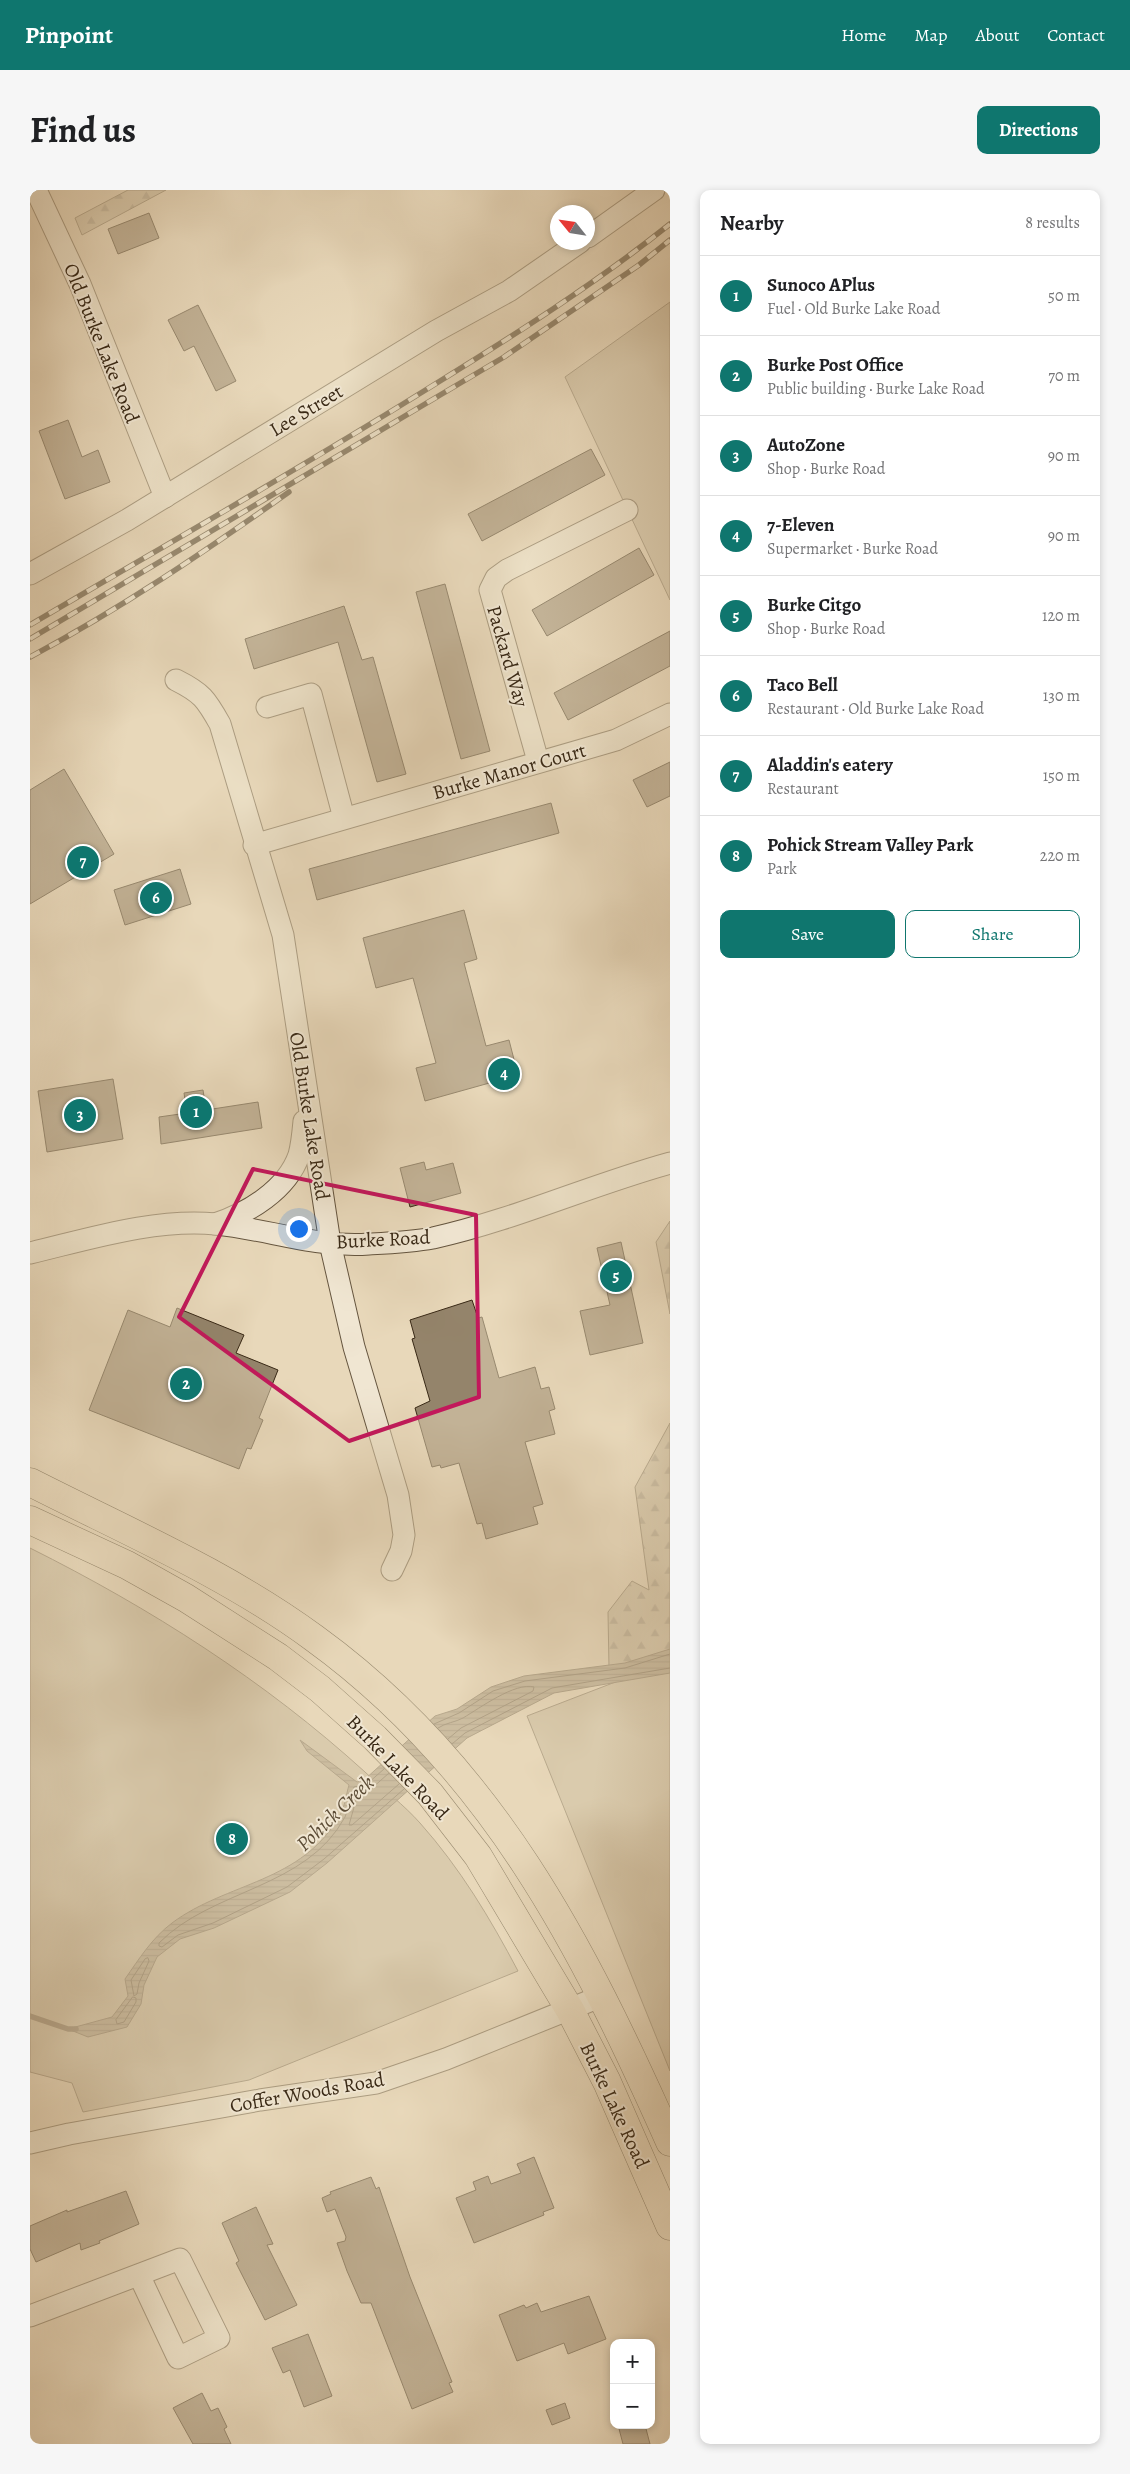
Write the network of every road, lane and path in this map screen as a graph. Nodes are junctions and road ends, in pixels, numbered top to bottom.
1 (36, 190) edge
2 (654, 190) edge
3 (595, 232) edge
4 (568, 250) edge
5 (165, 497) junction
6 (627, 510) dead end
7 (30, 574) edge
8 (176, 680) dead end
9 (267, 707) dead end
10 (670, 714) edge
11 (538, 762) junction
12 (344, 818) junction
13 (254, 845) junction
14 (307, 1100) junction
15 (670, 1163) edge
16 (214, 1224) junction
17 (330, 1243) junction
18 (30, 1253) edge
19 (30, 1482) edge
20 (30, 1520) edge
21 (392, 1570) dead end
22 (602, 1996) junction
23 (570, 2010) junction
24 (670, 2142) edge
25 (30, 2143) edge
26 (670, 2226) edge
27 (138, 2275) junction
28 (30, 2316) edge

1 - 5 street, Old Burke Lake Road
2 - 3 street
4 - 5 street, Lee Street
5 - 7 street, Lee Street
6 - 11 street, Packard Way
8 - 13 street, Old Burke Lake Road
9 - 12 street
10 - 11 street, Burke Manor Court
11 - 12 street, Burke Manor Court
12 - 13 street, Burke Manor Court
13 - 14 street, Old Burke Lake Road
14 - 16 street
14 - 17 street, Old Burke Lake Road
15 - 17 street, Burke Road
16 - 17 street, Burke Road
16 - 18 street, Burke Road
17 - 21 street, Old Burke Lake Road
19 - 22 main road, Burke Lake Road
20 - 23 main road, Burke Lake Road
22 - 23 street, Coffer Woods Road
22 - 24 main road, Burke Lake Road
23 - 25 street, Coffer Woods Road
23 - 26 main road, Burke Lake Road
27 - 27 street
27 - 28 street

